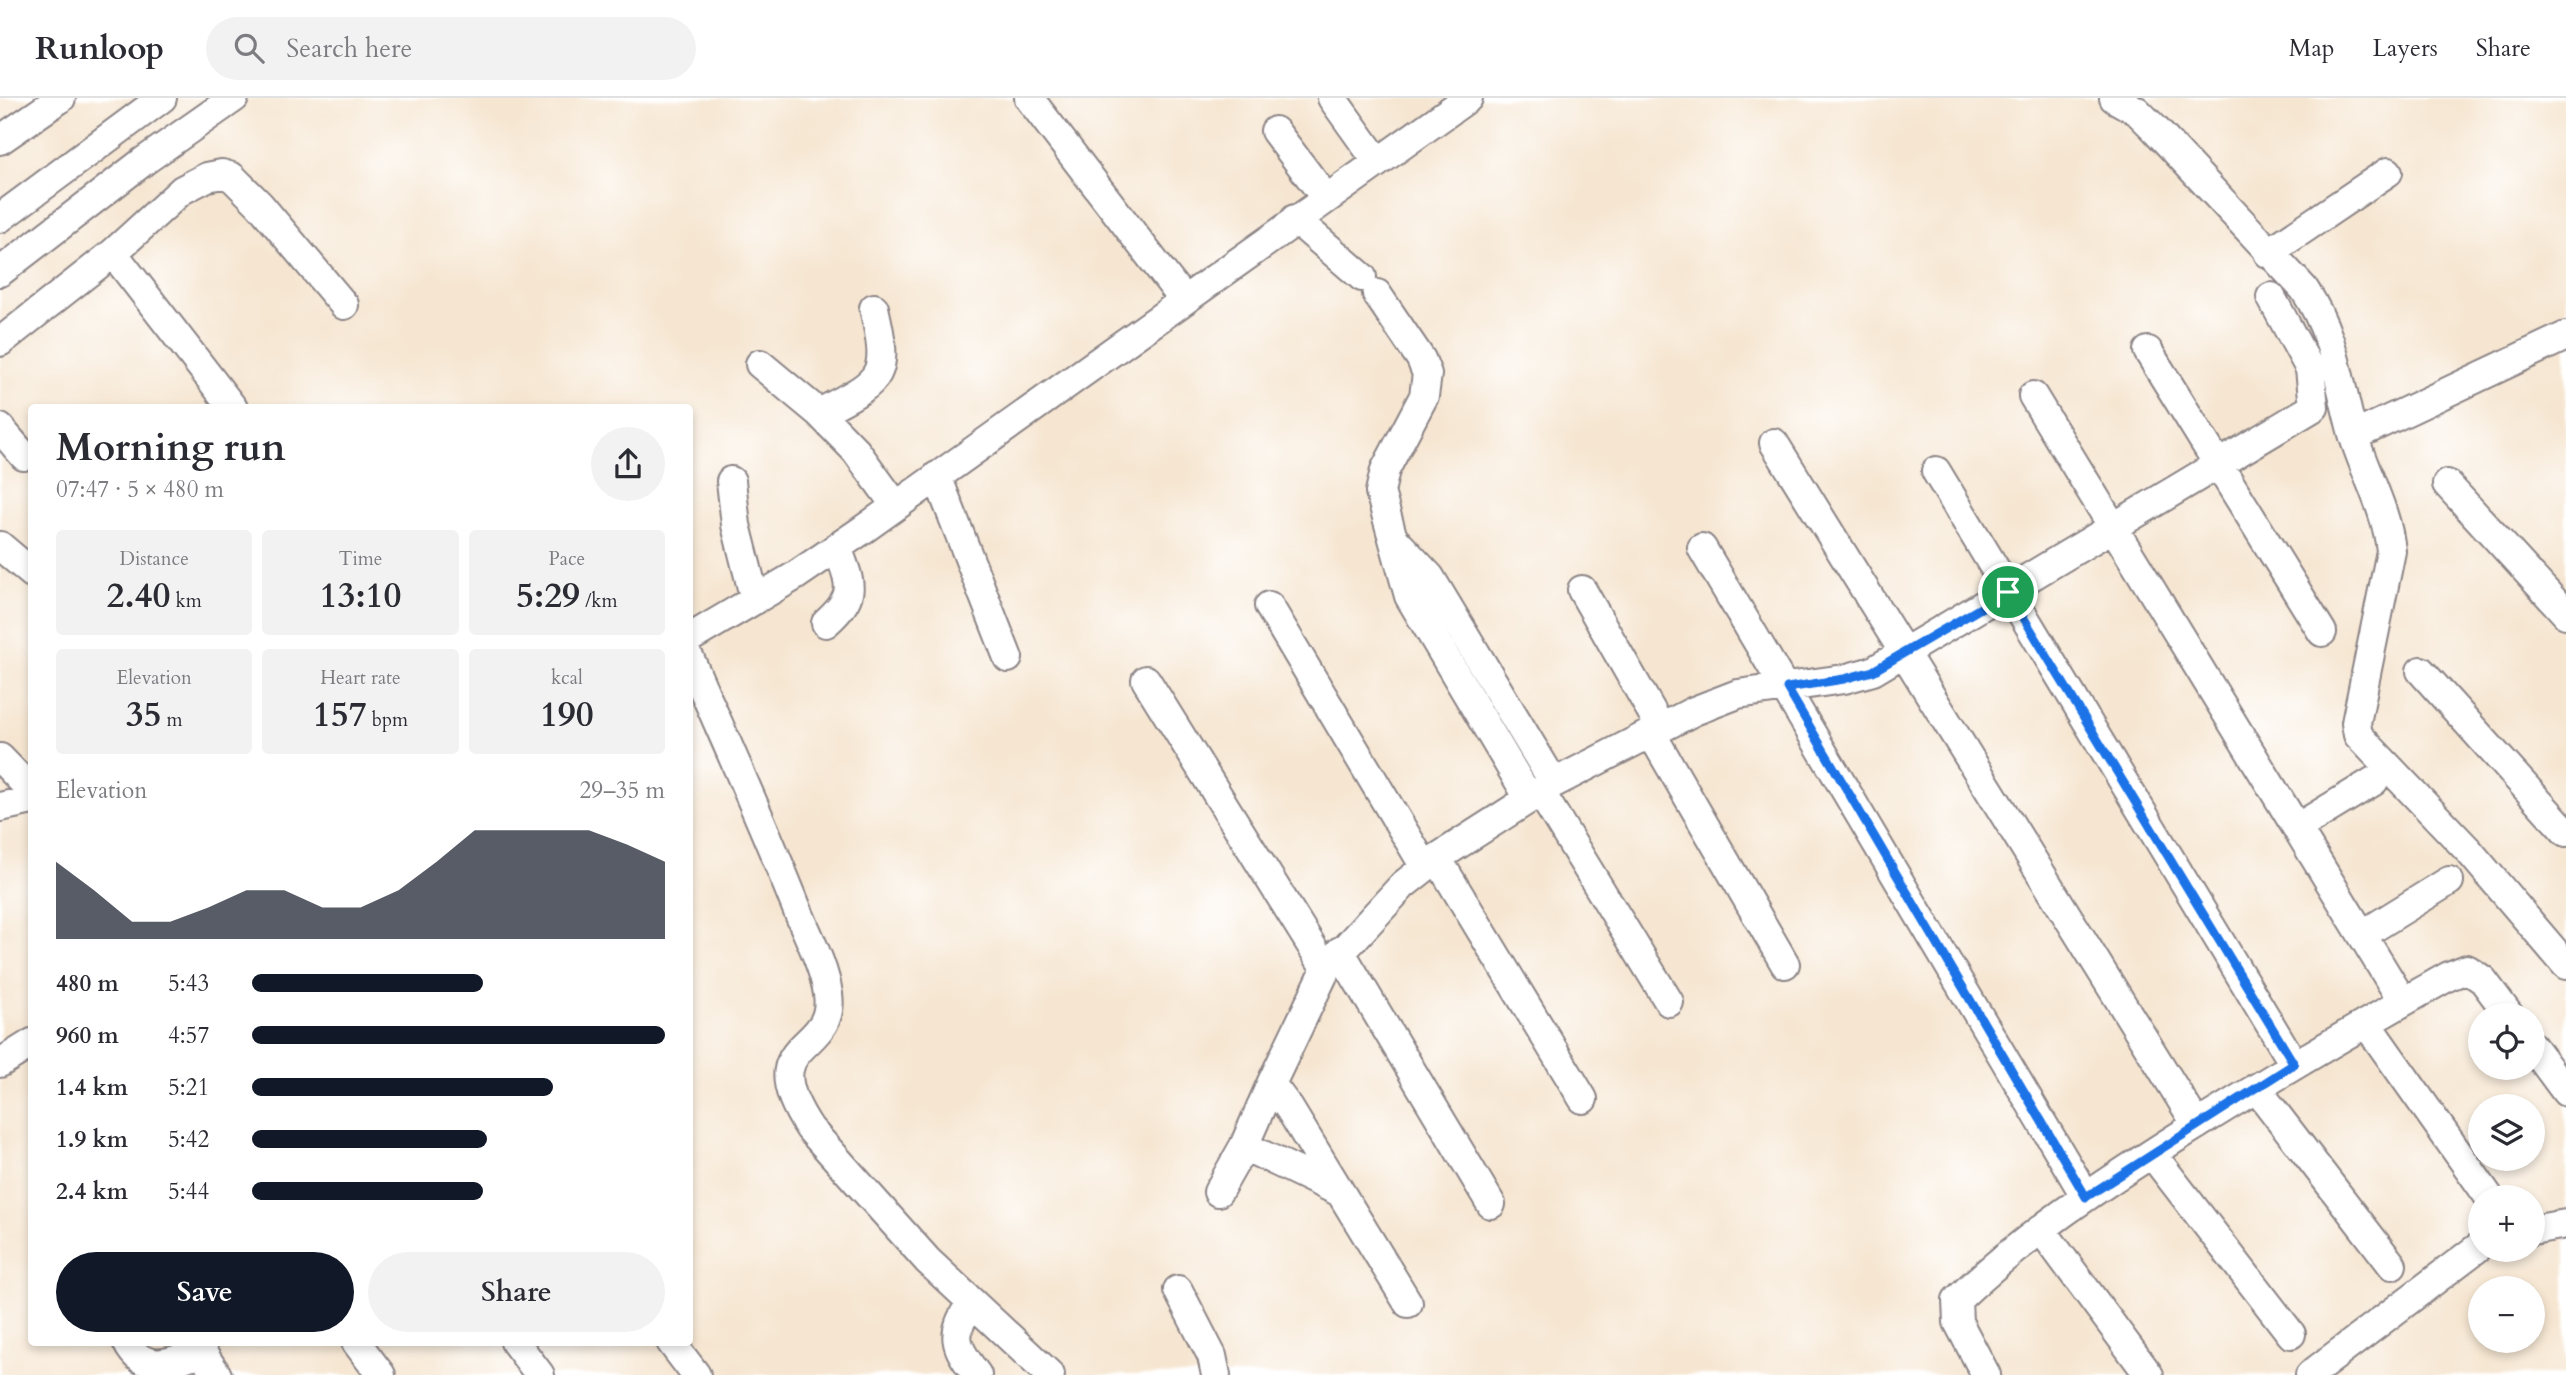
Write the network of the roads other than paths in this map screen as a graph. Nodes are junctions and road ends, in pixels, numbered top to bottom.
1 (61, 98) edge
2 (162, 98) edge
3 (234, 98) edge
4 (1029, 98) edge
5 (1332, 98) edge
6 (1468, 98) edge
7 (2115, 98) edge
8 (1275, 131) dead end
9 (0, 140) edge
10 (1377, 161) junction
11 (2388, 172) dead end
12 (1325, 197) junction
13 (0, 218) edge
14 (1295, 219) junction
15 (113, 253) junction
16 (2268, 253) junction
17 (0, 272) edge
18 (2271, 297) dead end
19 (1183, 299) junction
20 (344, 305) dead end
21 (874, 308) dead end
22 (2566, 336) edge
23 (0, 342) edge
24 (2148, 351) dead end
25 (760, 364) dead end
26 (2033, 396) dead end
27 (230, 404) edge
28 (819, 413) junction
29 (0, 428) edge
30 (2354, 436) junction
31 (1774, 443) dead end
32 (24, 456) dead end
33 (2219, 465) junction
34 (1936, 471) dead end
35 (937, 476) junction
36 (731, 481) dead end
37 (2446, 484) dead end
38 (896, 506) junction
39 (2113, 528) junction
40 (1393, 538) junction
41 (0, 546) edge
42 (837, 547) junction
43 (1702, 548) dead end
44 (28, 570) edge
45 (1582, 590) dead end
46 (2008, 592) junction
47 (755, 600) junction
48 (1269, 606) dead end
49 (2566, 614) edge
50 (825, 623) dead end
51 (2322, 632) dead end
52 (693, 636) edge
53 (1468, 640) junction
54 (1905, 653) junction
55 (1443, 656) junction
56 (1008, 657) dead end
57 (693, 666) edge
58 (2421, 671) dead end
59 (1146, 680) dead end
60 (1787, 688) junction
61 (1656, 730) junction
62 (0, 758) edge
63 (2374, 781) dead end
64 (28, 787) edge
65 (1541, 791) junction
66 (28, 801) edge
67 (0, 807) edge
68 (2561, 816) edge
69 (2297, 828) junction
70 (1431, 862) junction
71 (2449, 881) dead end
72 (2362, 935) junction
73 (1333, 960) junction
74 (1785, 964) dead end
75 (2566, 965) edge
76 (1669, 1002) dead end
77 (2403, 1002) junction
78 (2500, 1003) edge
79 (2366, 1023) junction
80 (28, 1049) edge
81 (0, 1063) edge
82 (2294, 1064) junction
83 (2545, 1064) edge
84 (1271, 1084) junction
85 (2256, 1087) junction
86 (2566, 1092) edge
87 (1583, 1099) dead end
88 (2197, 1125) junction
89 (1244, 1146) junction
90 (2152, 1154) junction
91 (2481, 1185) edge
92 (1219, 1192) dead end
93 (1340, 1192) junction
94 (2086, 1197) junction
95 (1491, 1204) dead end
96 (2566, 1224) edge
97 (2545, 1228) edge
98 (2041, 1229) junction
99 (2468, 1255) edge
100 (2392, 1265) dead end
101 (1178, 1290) dead end
102 (971, 1303) junction
103 (1408, 1303) dead end
104 (2291, 1334) dead end
105 (129, 1346) edge
106 (359, 1346) edge
107 (518, 1346) edge
108 (674, 1346) edge
109 (198, 1347) edge
110 (1039, 1371) edge
111 (217, 1375) edge
112 (381, 1375) edge
113 (540, 1375) edge
114 (696, 1375) edge
115 (977, 1375) edge
116 (1216, 1375) edge
117 (1986, 1375) edge
118 (2149, 1375) edge
119 (2310, 1375) edge

1 - 9 street
2 - 13 street
3 - 17 street
4 - 19 street
5 - 10 street
6 - 10 street
7 - 16 street
8 - 12 street
10 - 12 street
11 - 16 street
12 - 14 street
14 - 19 street
14 - 40 street
15 - 20 street
15 - 23 street
15 - 27 street
16 - 30 street
18 - 33 street
19 - 35 street
21 - 28 street
22 - 30 street
24 - 33 street
25 - 28 street
26 - 39 street
28 - 38 street
29 - 32 street
30 - 75 street
31 - 54 street
33 - 39 street
33 - 51 street
34 - 46 street
35 - 38 street
35 - 56 street
36 - 47 street
37 - 49 street
38 - 42 street
39 - 46 street
39 - 69 street
40 - 53 street
40 - 55 street
41 - 44 street
42 - 47 street
42 - 50 street
43 - 60 street
45 - 61 street
46 - 54 street
46 - 82 street
47 - 52 street
48 - 70 street
53 - 55 street
53 - 65 street
54 - 60 street
54 - 88 street
55 - 65 street
57 - 102 street
58 - 68 street
59 - 73 street
60 - 61 street
60 - 94 street
61 - 65 street
61 - 74 street
62 - 64 street
63 - 69 street
65 - 70 street
65 - 76 street
66 - 67 street
69 - 72 street
70 - 73 street
70 - 87 street
71 - 72 street
72 - 77 street
73 - 84 street
73 - 95 street
77 - 78 street
77 - 79 street
79 - 82 street
79 - 91 street
80 - 81 street
82 - 85 street
83 - 86 street
84 - 89 street
84 - 93 street
85 - 88 street
85 - 100 street
88 - 90 street
89 - 92 street
89 - 93 street
90 - 94 street
90 - 104 street
93 - 103 street
94 - 98 street
96 - 97 street
98 - 117 street
98 - 118 street
99 - 119 street
101 - 116 street
102 - 110 street
102 - 115 street
105 - 109 street
106 - 112 street
107 - 113 street
108 - 114 street
109 - 111 street

